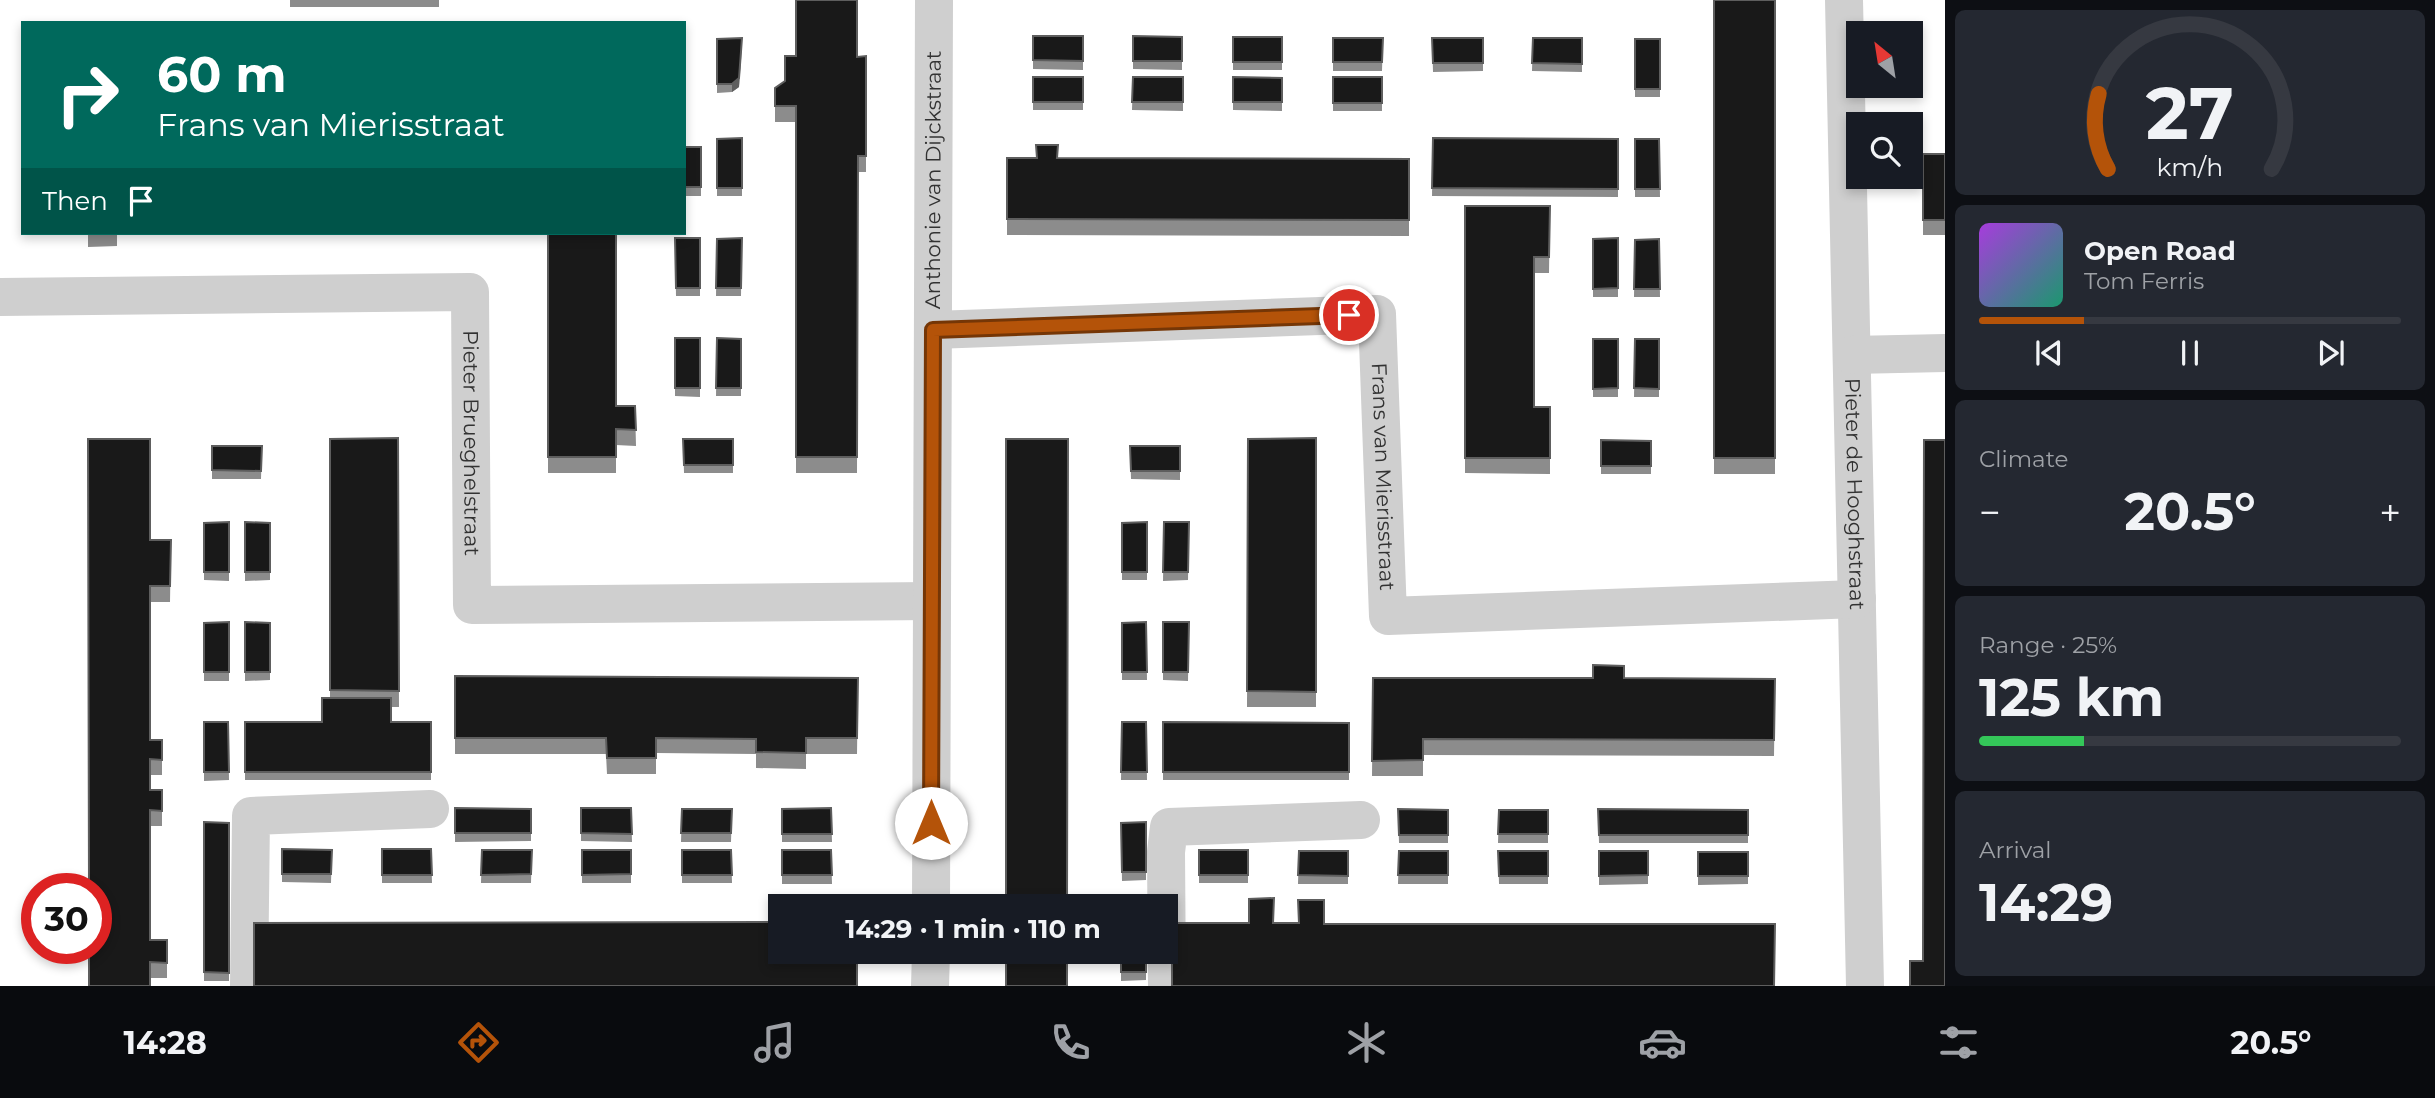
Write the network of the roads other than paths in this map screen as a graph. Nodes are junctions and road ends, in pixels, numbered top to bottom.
1 (934, 0) edge
2 (1844, 0) edge
3 (0, 297) edge
4 (933, 330) junction
5 (1945, 353) edge
6 (1852, 355) junction
7 (1857, 599) junction
8 (932, 601) junction
9 (430, 809) dead end
10 (1362, 820) dead end
11 (931, 894) edge
12 (930, 964) edge
13 (249, 986) edge
14 (930, 986) edge
15 (1167, 986) edge
16 (1865, 986) edge

1 - 4 street, Anthonie van Dijckstraat
2 - 6 street, Pieter de Hooghstraat
3 - 8 street, Pieter Brueghelstraat
4 - 7 street, Frans van Mierisstraat
4 - 8 street, Anthonie van Dijckstraat
5 - 6 street
6 - 7 street, Pieter de Hooghstraat
7 - 16 street, Pieter de Hooghstraat
8 - 11 street, Anthonie van Dijckstraat
9 - 13 street
10 - 15 street
12 - 14 street

